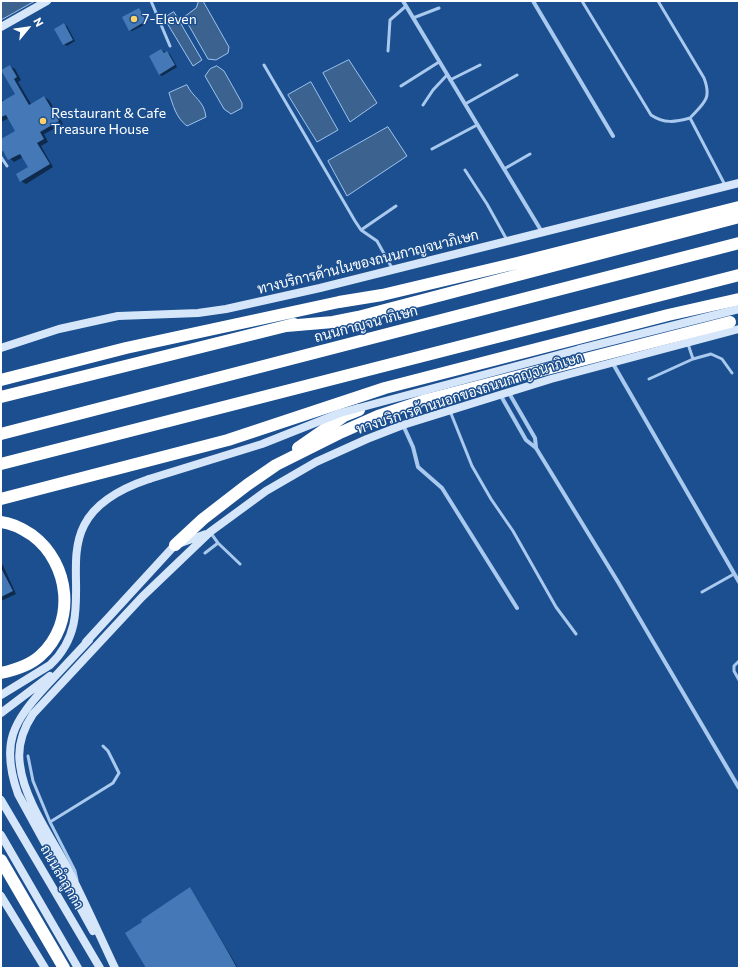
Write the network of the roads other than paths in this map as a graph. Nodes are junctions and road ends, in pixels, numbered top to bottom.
1 (47, 1) edge
2 (151, 1) edge
3 (403, 1) edge
4 (533, 1) edge
5 (582, 1) edge
6 (658, 1) edge
7 (406, 6) junction
8 (439, 8) dead end
9 (413, 18) junction
10 (1, 27) edge
11 (170, 46) dead end
12 (388, 51) dead end
13 (439, 62) junction
14 (264, 65) dead end
15 (480, 65) dead end
16 (447, 75) junction
17 (517, 75) dead end
18 (450, 80) junction
19 (401, 86) dead end
20 (464, 104) junction
21 (422, 105) dead end
22 (690, 118) junction
23 (477, 125) junction
24 (613, 136) dead end
25 (432, 149) dead end
26 (530, 154) dead end
27 (1, 157) edge
28 (7, 166) dead end
29 (504, 169) junction
30 (465, 170) dead end
31 (739, 183) edge
32 (725, 185) junction
33 (396, 206) dead end
34 (739, 207) edge
35 (739, 217) edge
36 (361, 230) junction
37 (542, 232) junction
38 (507, 240) junction
39 (739, 243) edge
40 (393, 270) junction
41 (739, 275) edge
42 (382, 295) junction
43 (739, 299) edge
44 (739, 309) edge
45 (739, 314) edge
46 (739, 320) edge
47 (286, 326) junction
48 (736, 329) edge
49 (704, 338) junction
50 (687, 343) junction
51 (1, 348) edge
52 (693, 359) junction
53 (612, 362) junction
54 (732, 373) dead end
55 (440, 374) junction
56 (649, 379) dead end
57 (1, 380) edge
58 (505, 394) junction
59 (1, 397) edge
60 (450, 411) junction
61 (403, 425) junction
62 (1, 434) edge
63 (536, 448) junction
64 (1, 464) edge
65 (276, 465) junction
66 (1, 499) edge
67 (1, 522) edge
68 (210, 532) junction
69 (218, 543) junction
70 (175, 545) junction
71 (205, 553) dead end
72 (240, 564) dead end
73 (734, 574) junction
74 (739, 582) edge
75 (702, 592) dead end
76 (516, 608) dead end
77 (576, 634) dead end
78 (89, 640) junction
79 (739, 661) edge
80 (1, 673) edge
81 (739, 680) edge
82 (18, 685) junction
83 (1, 688) edge
84 (1, 695) edge
85 (2, 713) edge
86 (103, 746) dead end
87 (28, 756) dead end
88 (739, 788) edge
89 (1, 800) edge
90 (4, 812) edge
91 (50, 822) junction
92 (1, 834) edge
93 (1, 860) edge
94 (80, 893) junction
95 (1, 896) edge
96 (54, 953) junction
97 (45, 968) edge
98 (56, 968) edge
99 (64, 968) edge
100 (78, 968) edge
101 (100, 968) edge
102 (114, 968) edge

1 - 10 main road
2 - 11 lane
3 - 7 street
4 - 24 street
5 - 22 lane
6 - 22 lane
7 - 9 street
7 - 12 lane
8 - 9 lane
9 - 13 street
13 - 16 street
13 - 19 lane
14 - 36 lane
15 - 18 lane
16 - 18 street
16 - 21 lane
17 - 20 lane
18 - 20 street
20 - 23 street
22 - 32 lane
23 - 25 lane
23 - 29 street
26 - 29 lane
27 - 28 lane
29 - 37 street
30 - 38 lane
31 - 32 main road, ทางบริการด้านในของถนนกาญจนาภิเษก
32 - 37 main road, ทางบริการด้านในของถนนกาญจนาภิเษก
33 - 36 lane
34 - 42 highway
35 - 47 highway
36 - 40 lane
37 - 38 main road, ทางบริการด้านในของถนนกาญจนาภิเษก
38 - 40 main road, ทางบริการด้านในของถนนกาญจนาภิเษก
39 - 62 highway, ถนนกาญจนาภิเษก
40 - 51 main road, ทางบริการด้านในของถนนกาญจนาภิเษก
41 - 64 highway
42 - 47 highway
42 - 57 highway
43 - 55 highway
44 - 82 main road, ทางบริการด้านนอกของถนนกาญจนาภิเษก, bridge
45 - 49 main road
46 - 65 highway, bridge
47 - 59 highway
48 - 49 main road, ทางบริการด้านนอกของถนนกาญจนาภิเษก
49 - 50 main road, ทางบริการด้านนอกของถนนกาญจนาภิเษก
50 - 52 lane
50 - 53 main road, ทางบริการด้านนอกของถนนกาญจนาภิเษก
52 - 54 lane
52 - 56 lane
53 - 58 main road, ทางบริการด้านนอกของถนนกาญจนาภิเษก
53 - 73 street
55 - 65 highway
55 - 66 highway
58 - 60 main road, ทางบริการด้านนอกของถนนกาญจนาภิเษก
58 - 63 street
58 - 63 street
60 - 61 main road, ทางบริการด้านนอกของถนนกาญจนาภิเษก
60 - 77 lane
61 - 68 main road, ทางบริการด้านนอกของถนนกาญจนาภิเษก
61 - 76 street
63 - 88 street
65 - 70 highway
67 - 80 highway
68 - 69 lane
68 - 70 main road
68 - 94 main road, ทางบริการด้านนอกของถนนกาญจนาภิเษก
69 - 71 lane
69 - 72 lane
70 - 78 main road
73 - 74 street
73 - 75 lane
78 - 85 main road
78 - 102 main road
79 - 81 lane
82 - 83 main road
82 - 84 main road, ทางบริการด้านนอกของถนนกาญจนาภิเษก
86 - 91 lane
87 - 91 lane
89 - 90 main road, ถนนลำลูกกา
90 - 101 main road, ถนนลำลูกกา
91 - 94 lane
92 - 100 main road
93 - 96 highway
94 - 102 main road, ทางบริการด้านนอกของถนนกาญจนาภิเษก
95 - 97 main road
96 - 98 highway
96 - 99 highway

